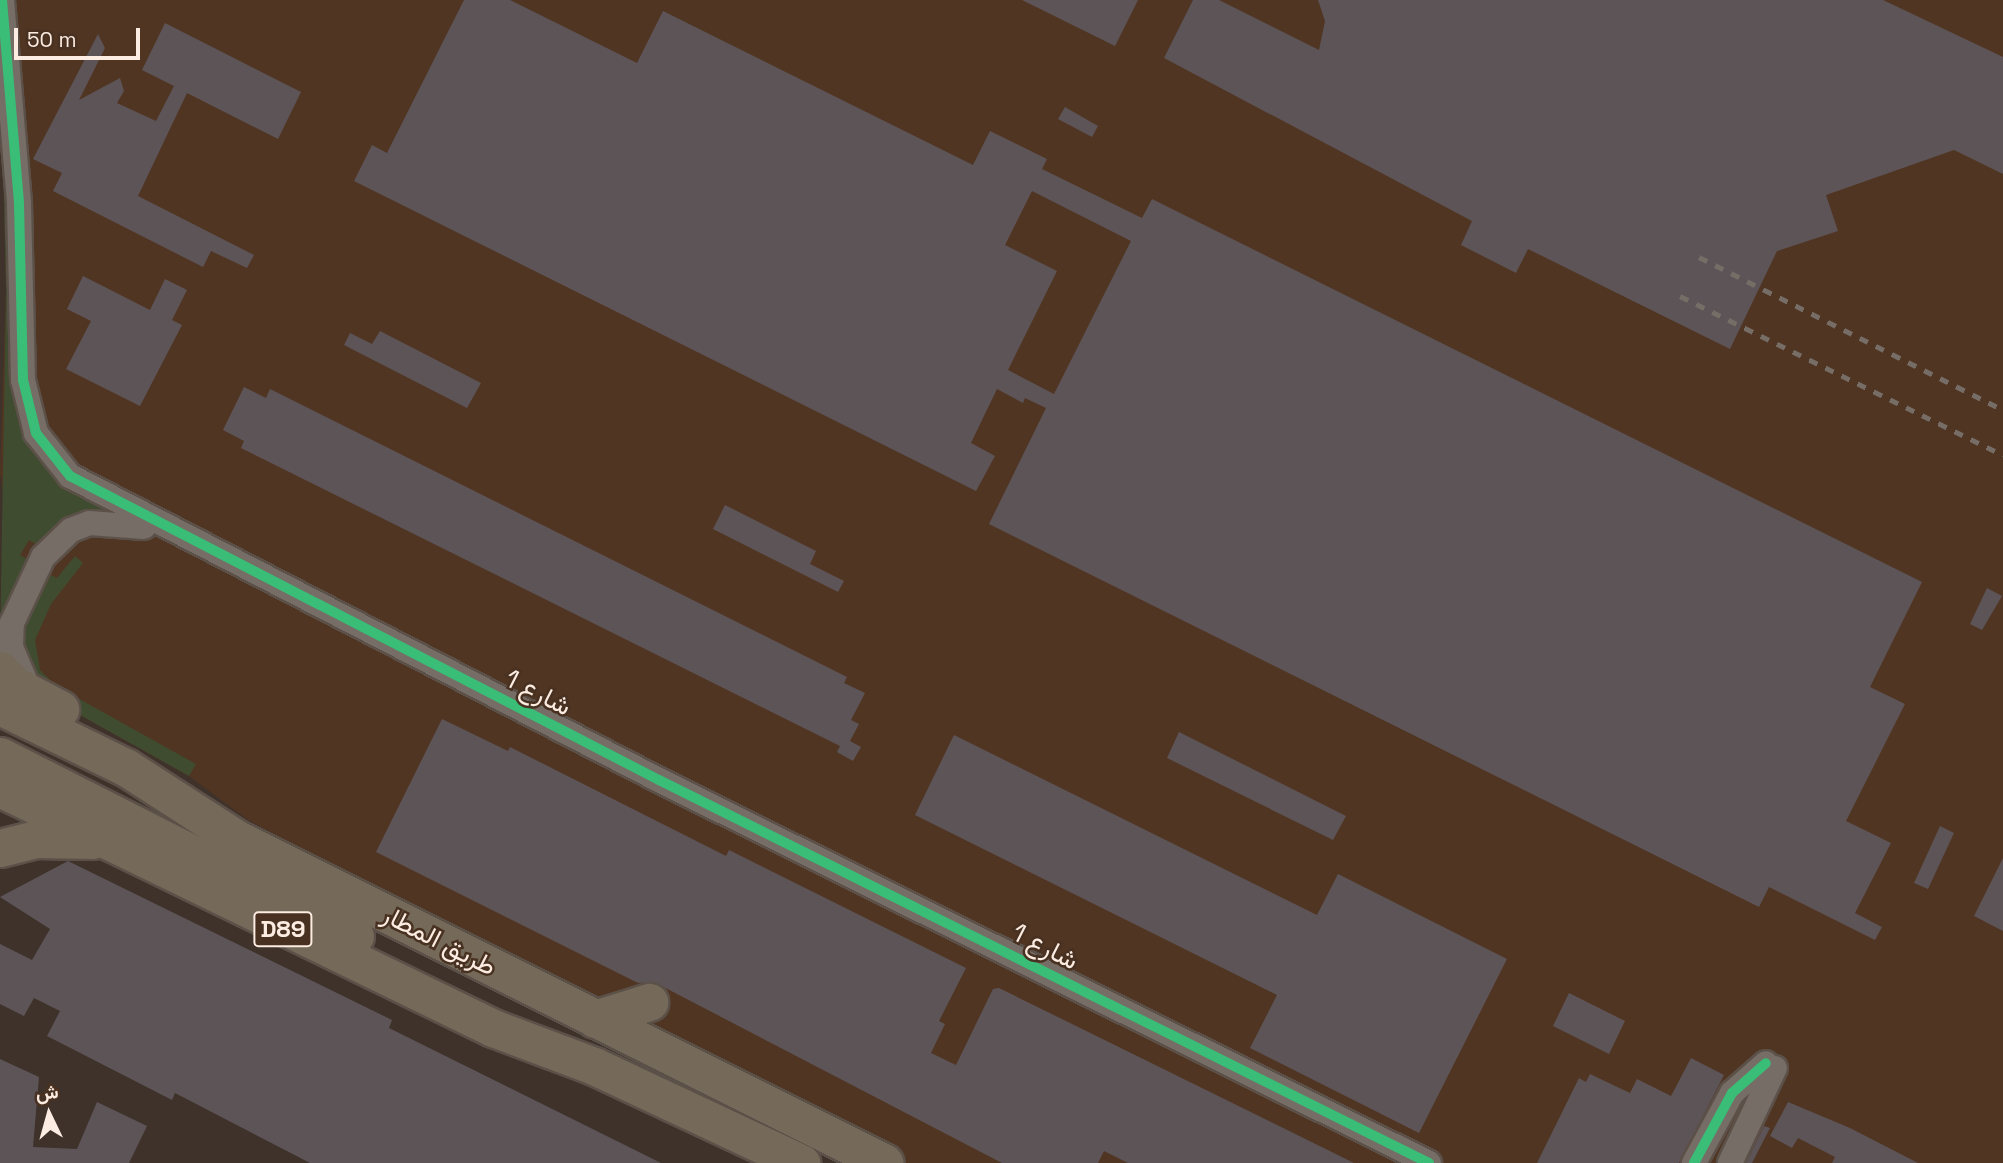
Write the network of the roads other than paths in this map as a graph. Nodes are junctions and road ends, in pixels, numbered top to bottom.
1 (2, 0) edge
2 (178, 536) junction
3 (0, 670) edge
4 (16, 701) edge
5 (0, 724) edge
6 (0, 756) edge
7 (0, 788) edge
8 (237, 839) junction
9 (107, 842) junction
10 (0, 848) edge
11 (215, 896) junction
12 (232, 932) dead end
13 (649, 1002) dead end
14 (595, 1019) junction
15 (571, 1058) junction
16 (801, 1163) edge
17 (885, 1163) edge
18 (1429, 1163) edge
19 (1694, 1163) edge
20 (1730, 1163) edge

1 - 2 street, شارع 1
2 - 4 street
2 - 18 street, شارع 1
3 - 4 highway
4 - 8 highway, طريق المطار / D89
5 - 8 highway
6 - 15 highway
7 - 9 highway, طريق المطار / D89
8 - 14 highway, طريق المطار / D89
9 - 10 highway
9 - 11 highway, طريق المطار / D89
11 - 12 highway
11 - 15 highway, طريق المطار / D89
13 - 14 highway
14 - 17 highway, طريق المطار / D89
15 - 16 highway, طريق المطار / D89
19 - 20 street

